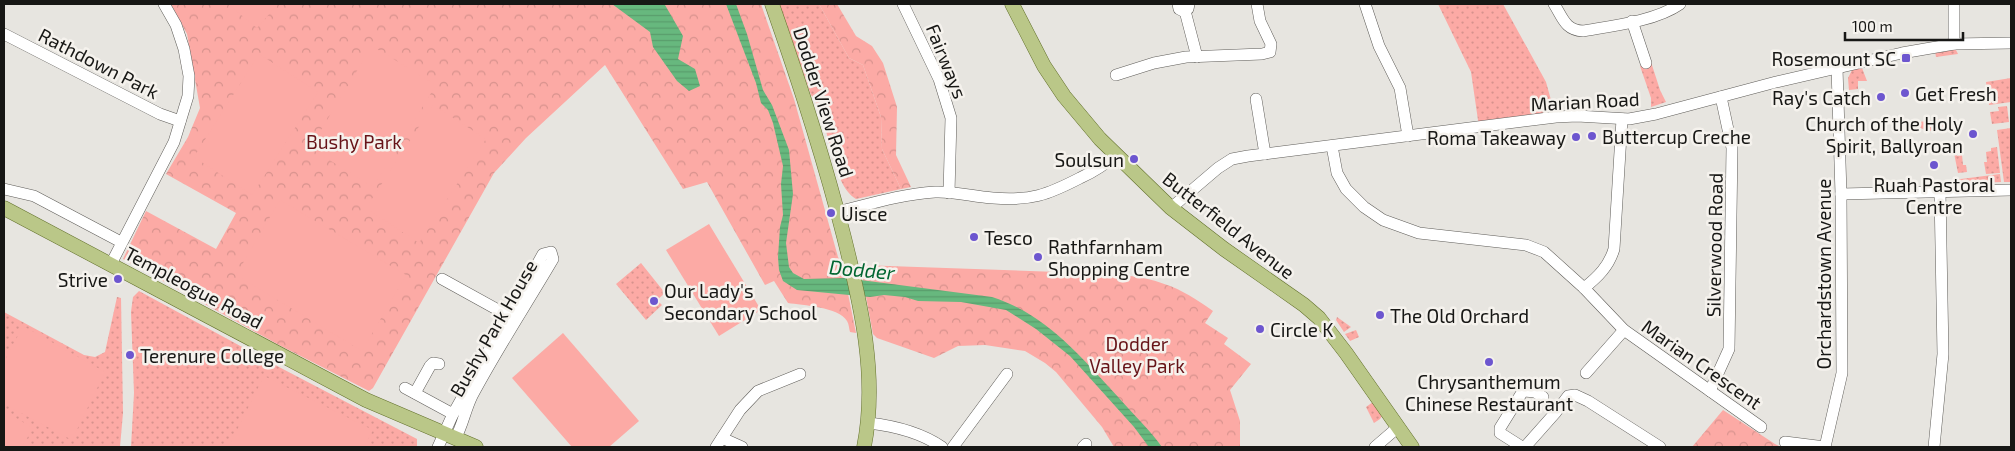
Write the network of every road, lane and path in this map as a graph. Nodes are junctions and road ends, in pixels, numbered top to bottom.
1 (164, 4) edge
2 (772, 4) edge
3 (904, 4) edge
4 (1012, 4) edge
5 (1257, 4) edge
6 (1364, 4) edge
7 (1554, 4) edge
8 (1680, 4) edge
9 (1954, 4) edge
10 (1184, 6) edge
11 (1632, 21) junction
12 (4, 34) edge
13 (2011, 43) edge
14 (1954, 44) junction
15 (1197, 57) junction
16 (1646, 63) dead end
17 (1837, 68) junction
18 (1116, 75) dead end
19 (1721, 97) junction
20 (1256, 99) dead end
21 (1622, 119) junction
22 (180, 121) junction
23 (1408, 136) junction
24 (1332, 146) junction
25 (1265, 154) junction
26 (1116, 155) junction
27 (4, 189) edge
28 (2011, 190) edge
29 (1940, 192) junction
30 (949, 193) junction
31 (1841, 194) junction
32 (4, 208) edge
33 (1171, 208) junction
34 (838, 212) junction
35 (121, 242) junction
36 (111, 264) junction
37 (442, 279) dead end
38 (1584, 288) junction
39 (509, 316) junction
40 (1624, 330) junction
41 (439, 364) dead end
42 (1586, 373) dead end
43 (800, 374) dead end
44 (1006, 374) dead end
45 (1710, 391) junction
46 (1543, 397) dead end
47 (453, 414) junction
48 (868, 423) junction
49 (1761, 427) dead end
50 (1397, 428) junction
51 (450, 436) junction
52 (719, 442) edge
53 (1784, 442) dead end
54 (438, 447) edge
55 (476, 447) edge
56 (742, 447) edge
57 (864, 447) edge
58 (942, 447) edge
59 (953, 447) edge
60 (1375, 447) edge
61 (1412, 447) edge
62 (1523, 447) edge
63 (1660, 447) edge
64 (1825, 447) edge
65 (1934, 447) edge

1 - 22 street
2 - 34 main road, Dodder View Road
3 - 30 street, Fairways
4 - 26 main road, Butterfield Avenue
5 - 15 street
6 - 23 street
7 - 11 street
8 - 11 street
9 - 14 street
10 - 15 street
11 - 16 street
12 - 22 street, Rathdown Park
13 - 14 street, Marian Road
14 - 17 street, Marian Road
15 - 18 street
17 - 19 street, Marian Road
17 - 31 street, Orchardstown Avenue
19 - 21 street, Marian Road
19 - 45 street, Silverwood Road
20 - 25 street
21 - 23 street, Marian Road
21 - 38 street
22 - 35 street
23 - 24 street, Marian Road
24 - 25 street, Marian Road
24 - 38 street, Marian Crescent
25 - 33 street, Marian Road
26 - 30 street
26 - 33 main road, Butterfield Avenue
27 - 35 street
28 - 29 street
29 - 31 street
29 - 65 street
30 - 34 street
31 - 64 street, Orchardstown Avenue
32 - 36 main road, Templeogue Road
33 - 50 main road, Butterfield Avenue
34 - 48 main road, Dodder View Road
35 - 36 street
36 - 51 main road, Templeogue Road
37 - 39 street, Bushy Park House
38 - 40 street, Marian Crescent
39 - 47 street, Bushy Park House
39 - 51 street, Bushy Park House
40 - 42 street, Marian Crescent
40 - 45 street, Marian Crescent
41 - 47 street, Bushy Park House
43 - 52 street
44 - 59 street
45 - 49 street, Marian Crescent
46 - 62 street
47 - 51 street, Bushy Park House
48 - 57 main road, Dodder View Road
48 - 58 street
50 - 60 street
50 - 61 main road, Butterfield Avenue
51 - 54 street
51 - 55 main road, Templeogue Road
52 - 56 street
53 - 64 street
62 - 63 street

